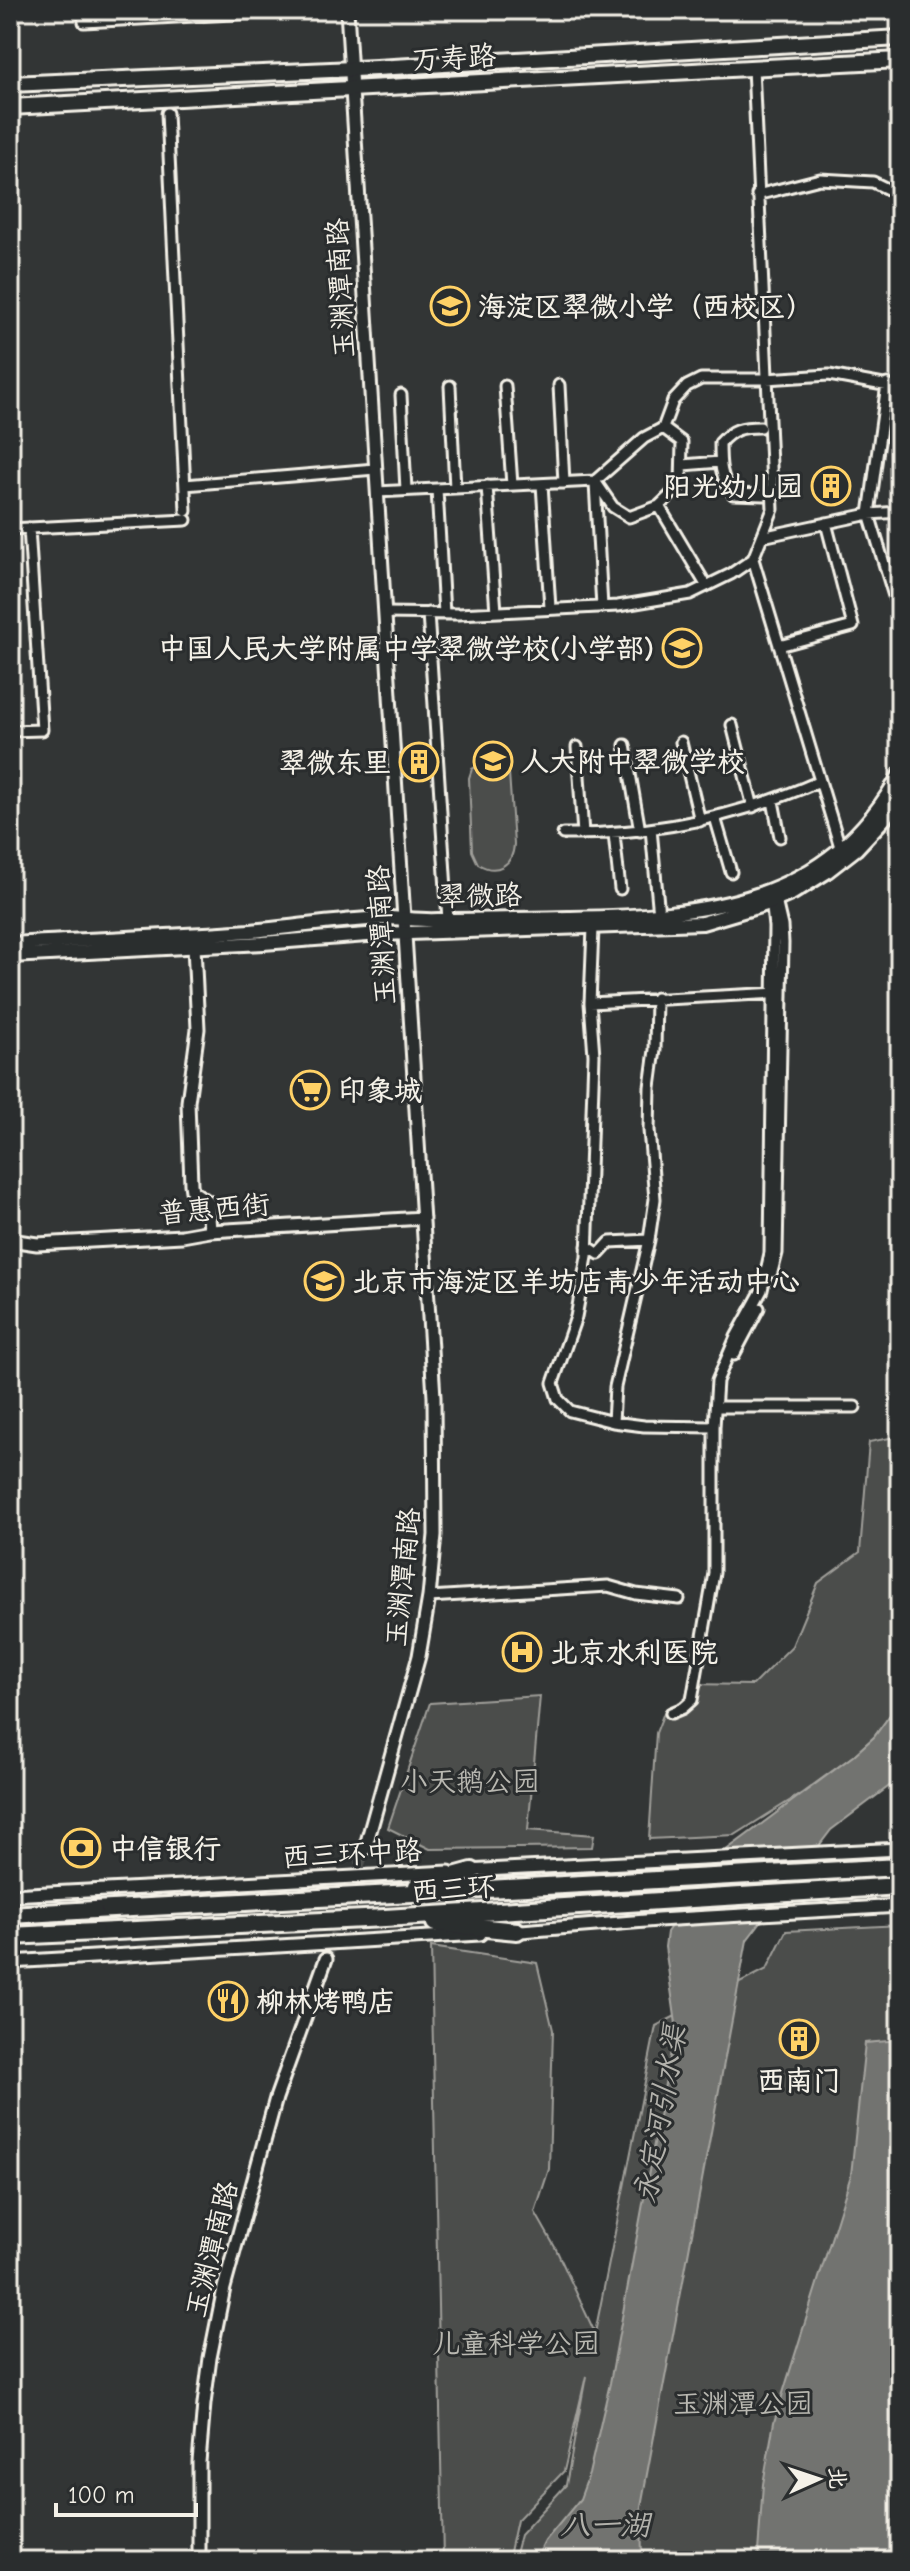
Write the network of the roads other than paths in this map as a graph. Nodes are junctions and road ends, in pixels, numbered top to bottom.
1 (83, 10) edge
2 (306, 10) edge
3 (347, 10) edge
4 (900, 38) edge
5 (900, 60) edge
6 (753, 67) junction
7 (350, 69) junction
8 (10, 84) edge
9 (351, 89) junction
10 (10, 107) edge
11 (167, 113) dead end
12 (757, 195) junction
13 (900, 195) edge
14 (766, 379) junction
15 (887, 384) junction
16 (559, 385) dead end
17 (450, 386) dead end
18 (505, 386) dead end
19 (900, 388) edge
20 (401, 395) dead end
21 (760, 427) dead end
22 (663, 428) junction
23 (720, 462) junction
24 (683, 465) junction
25 (375, 469) junction
26 (595, 481) junction
27 (564, 483) junction
28 (542, 484) junction
29 (185, 485) junction
30 (512, 485) junction
31 (487, 486) junction
32 (455, 488) junction
33 (437, 489) junction
34 (406, 490) junction
35 (377, 492) junction
36 (764, 495) dead end
37 (659, 506) junction
38 (900, 512) edge
39 (869, 514) junction
40 (826, 523) junction
41 (29, 528) junction
42 (10, 529) edge
43 (762, 537) junction
44 (753, 559) junction
45 (706, 585) junction
46 (602, 607) junction
47 (550, 608) junction
48 (496, 612) junction
49 (385, 613) junction
50 (428, 613) junction
51 (444, 614) junction
52 (900, 616) edge
53 (779, 646) junction
54 (732, 725) dead end
55 (10, 731) edge
56 (681, 742) dead end
57 (625, 745) dead end
58 (577, 747) dead end
59 (900, 774) edge
60 (820, 781) junction
61 (900, 795) edge
62 (773, 801) junction
63 (753, 807) junction
64 (715, 817) junction
65 (700, 821) junction
66 (646, 830) junction
67 (563, 834) dead end
68 (583, 834) junction
69 (614, 834) junction
70 (780, 837) dead end
71 (840, 847) junction
72 (731, 872) dead end
73 (620, 889) dead end
74 (773, 898) junction
75 (659, 915) junction
76 (405, 919) junction
77 (448, 920) junction
78 (593, 928) junction
79 (405, 933) junction
80 (10, 944) edge
81 (194, 946) junction
82 (10, 956) edge
83 (777, 993) junction
84 (656, 998) junction
85 (590, 1003) junction
86 (423, 1218) junction
87 (210, 1231) junction
88 (10, 1240) edge
89 (649, 1240) junction
90 (587, 1246) junction
91 (716, 1407) junction
92 (855, 1407) dead end
93 (613, 1422) junction
94 (714, 1427) junction
95 (429, 1597) junction
96 (679, 1599) dead end
97 (671, 1713) dead end
98 (365, 1849) tunnel mouth
99 (900, 1849) edge
100 (900, 1867) edge
101 (472, 1871) junction
102 (900, 1886) edge
103 (388, 1894) junction
104 (10, 1895) edge
105 (900, 1906) edge
106 (10, 1915) edge
107 (385, 1918) junction
108 (517, 1931) junction
109 (10, 1936) edge
110 (326, 1959) tunnel mouth
111 (10, 1962) edge
112 (199, 2561) edge

1 - 2 street
3 - 7 street, 玉渊潭南路
4 - 7 main road, 万寿路
5 - 6 main road, 万寿路
6 - 9 main road, 万寿路
6 - 12 street
7 - 8 main road, 万寿路
7 - 9 street, 玉渊潭南路
9 - 10 main road, 万寿路
9 - 25 street, 玉渊潭南路
11 - 29 street
12 - 13 street
12 - 14 street
14 - 15 street
14 - 22 street
14 - 43 street
15 - 19 street
15 - 39 street
16 - 27 street
17 - 32 street
18 - 30 street
20 - 34 street
21 - 23 street
22 - 24 street
22 - 26 street
23 - 24 street
23 - 36 street
24 - 37 street
25 - 29 street
25 - 35 street, 玉渊潭南路
26 - 27 street
26 - 37 street
26 - 46 street
27 - 28 street
28 - 30 street
28 - 47 street
29 - 41 street
30 - 31 street
31 - 32 street
31 - 48 street
32 - 33 street
33 - 34 street
33 - 51 street
34 - 35 street
35 - 49 street, 玉渊潭南路
37 - 45 street
38 - 39 street
39 - 40 street
39 - 52 street
40 - 43 street
40 - 53 street
41 - 42 street
41 - 55 street
43 - 44 street
44 - 45 street
44 - 53 street
45 - 46 street
46 - 47 street
47 - 48 street
48 - 51 street
49 - 50 street
49 - 76 street, 玉渊潭南路
50 - 51 street
50 - 77 street
53 - 60 street
54 - 63 street
56 - 65 street
57 - 66 street
58 - 68 street
59 - 71 main road, 翠微路
60 - 62 street
60 - 71 street
61 - 74 main road, 翠微路
62 - 63 street
62 - 70 street
63 - 64 street
64 - 65 street
64 - 72 street
65 - 66 street
66 - 69 street
66 - 75 street
67 - 68 street
68 - 69 street
69 - 73 street
71 - 74 main road, 翠微路
74 - 75 main road, 翠微路
74 - 78 main road, 翠微路
74 - 83 street
75 - 77 main road, 翠微路
76 - 77 main road, 翠微路
76 - 79 street, 玉渊潭南路
76 - 80 main road, 翠微路
78 - 79 main road, 翠微路
78 - 85 street
79 - 81 main road, 翠微路
79 - 86 street, 玉渊潭南路
81 - 82 main road, 翠微路
81 - 87 street
83 - 84 street
83 - 91 street
84 - 85 street
84 - 89 street
85 - 90 street
86 - 87 street, 普惠西街
86 - 95 street, 玉渊潭南路
87 - 88 street, 普惠西街
89 - 90 street
89 - 93 street
90 - 93 street
91 - 92 street
91 - 94 street
93 - 94 street
94 - 97 street
95 - 96 street
95 - 98 street, 玉渊潭南路
99 - 101 street, 西三环中路
100 - 103 highway, 西三环
101 - 103 highway
101 - 104 street, 西三环中路
102 - 107 highway, 西三环
103 - 106 highway, 西三环, bridge
105 - 108 street
107 - 108 highway
107 - 109 highway, 西三环, bridge
108 - 111 street
110 - 112 street, 玉渊潭南路

